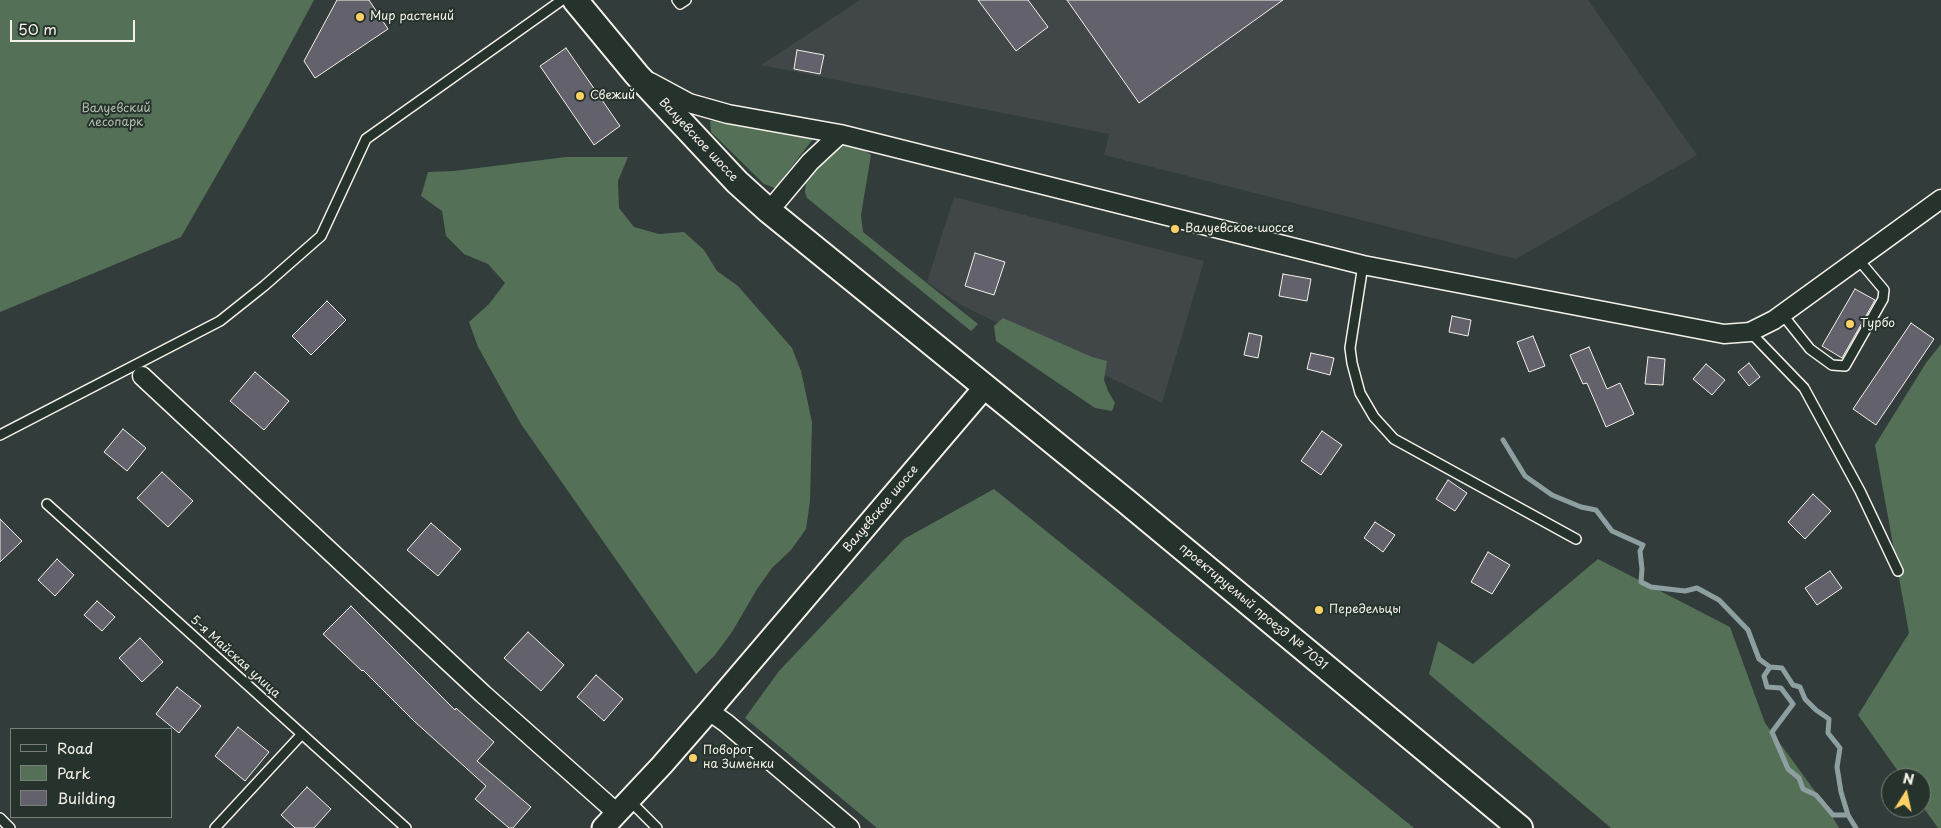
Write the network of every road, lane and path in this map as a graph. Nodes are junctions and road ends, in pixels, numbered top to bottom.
1 (562, 0) edge
2 (575, 0) edge
3 (677, 0) edge
4 (686, 0) edge
5 (637, 75) junction
6 (840, 134) junction
7 (1941, 199) edge
8 (769, 211) junction
9 (1858, 259) junction
10 (1363, 265) junction
11 (1782, 314) junction
12 (1750, 332) junction
13 (142, 376) dead end
14 (985, 387) junction
15 (0, 435) edge
16 (47, 504) dead end
17 (1576, 539) dead end
18 (1898, 571) dead end
19 (710, 711) junction
20 (302, 734) junction
21 (616, 813) edge
22 (0, 818) edge
23 (10, 828) edge
24 (215, 828) edge
25 (406, 828) edge
26 (657, 828) edge
27 (850, 828) edge
28 (1520, 828) edge

1 - 15 lane
2 - 5 main road, Валуевское шоссе
3 - 4 lane
5 - 6 street
5 - 8 main road, Валуевское шоссе
6 - 8 street
6 - 10 street
7 - 9 street
8 - 14 main road, Валуевское шоссе
9 - 11 street
9 - 11 lane
10 - 12 street
10 - 17 lane
11 - 12 street
12 - 18 lane
13 - 21 street
14 - 19 street, Валуевское шоссе
14 - 28 main road, проектируемый проезд № 7031
16 - 20 lane, 5-я Майская улица
19 - 21 street, Валуевское шоссе
19 - 27 street
20 - 24 lane
20 - 25 lane, 5-я Майская улица
21 - 26 lane
22 - 23 lane

